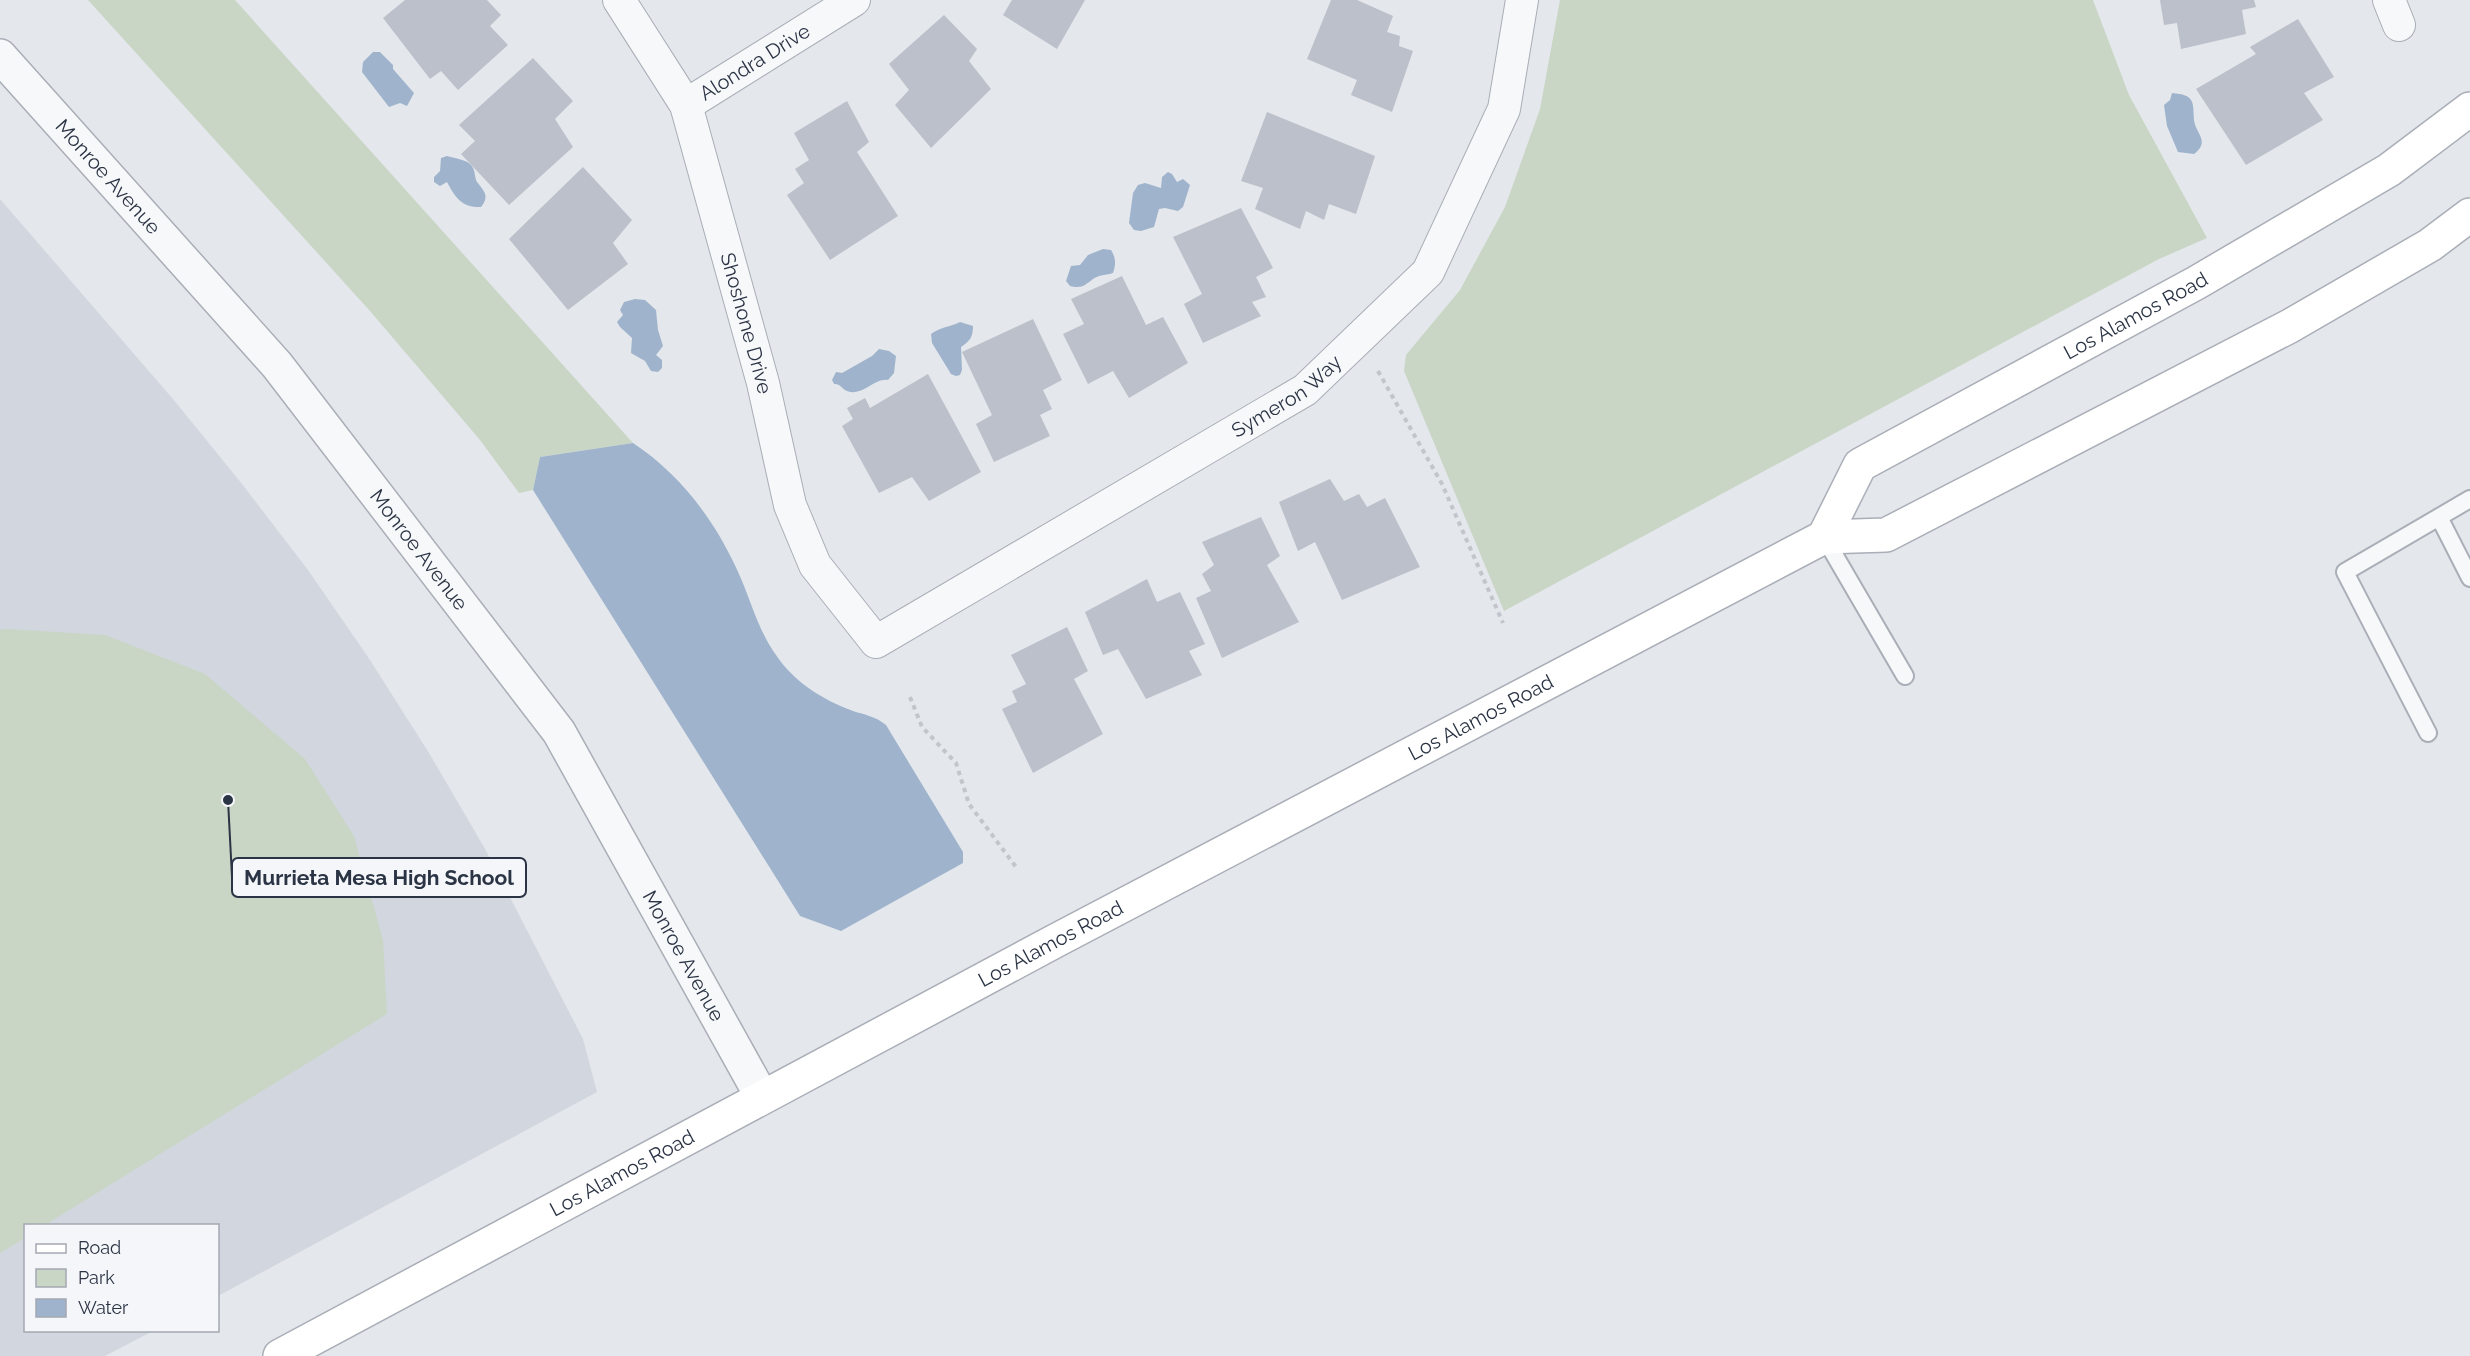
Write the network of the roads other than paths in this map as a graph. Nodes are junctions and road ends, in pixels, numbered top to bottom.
1 (619, 0) edge
2 (854, 0) edge
3 (1522, 0) edge
4 (0, 56) edge
5 (686, 105) junction
6 (2470, 109) edge
7 (2470, 215) edge
8 (2470, 499) edge
9 (2439, 517) junction
10 (1824, 537) junction
11 (2470, 578) edge
12 (876, 642) joint
13 (1905, 676) dead end
14 (2428, 733) dead end
15 (762, 1097) junction
16 (280, 1356) edge

1 - 5 street, Shoshone Drive
2 - 5 street, Alondra Drive
3 - 12 street, Symeron Way
4 - 15 street, Monroe Avenue
5 - 12 street, Shoshone Drive
6 - 10 main road, Los Alamos Road
7 - 10 main road, Los Alamos Road
8 - 9 lane
9 - 11 lane
9 - 14 lane
10 - 13 lane
10 - 15 main road, Los Alamos Road
15 - 16 main road, Los Alamos Road

